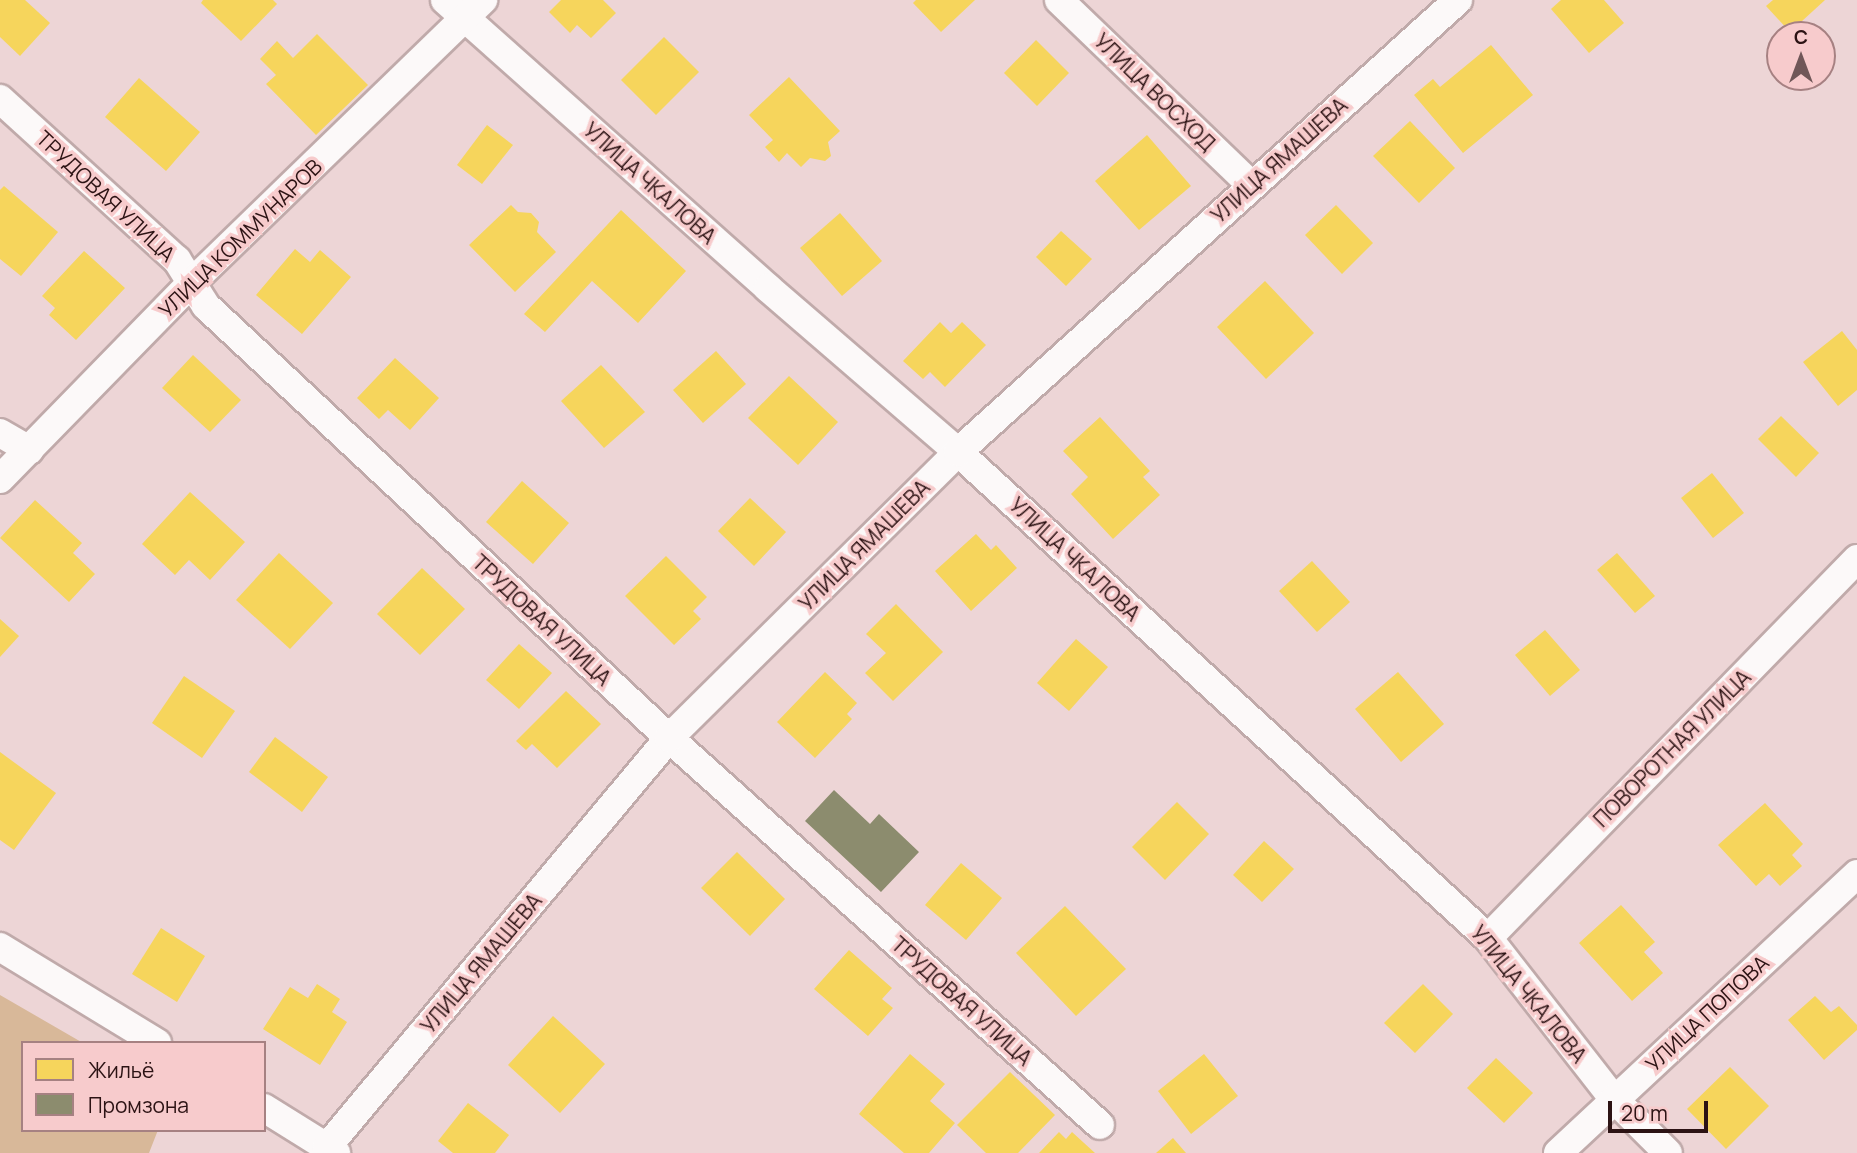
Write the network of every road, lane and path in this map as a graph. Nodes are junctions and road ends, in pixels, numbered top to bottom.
1 (1059, 0) edge
2 (1458, 0) edge
3 (465, 6) edge
4 (0, 99) edge
5 (1251, 185) junction
6 (191, 283) junction
7 (0, 433) edge
8 (29, 450) junction
9 (958, 452) junction
10 (0, 479) edge
11 (1857, 559) edge
12 (668, 738) junction
13 (1857, 874) edge
14 (1488, 938) junction
15 (0, 947) edge
16 (154, 1041) edge
17 (1614, 1099) junction
18 (266, 1109) edge
19 (1100, 1125) dead end
20 (332, 1150) edge
21 (1558, 1153) edge
22 (1668, 1153) edge

1 - 5 street, УЛИЦА ВОСХОД
2 - 5 street, УЛИЦА ЯМАШЕВА
3 - 6 street, УЛИЦА КОММУНАРОВ
3 - 9 street, УЛИЦА ЧКАЛОВА
4 - 6 street, ТРУДОВАЯ УЛИЦА
5 - 9 street, УЛИЦА ЯМАШЕВА
6 - 8 street, УЛИЦА КОММУНАРОВ
6 - 12 street, ТРУДОВАЯ УЛИЦА
7 - 8 street
8 - 10 street, УЛИЦА КОММУНАРОВ
9 - 12 street, УЛИЦА ЯМАШЕВА
9 - 14 street, УЛИЦА ЧКАЛОВА
11 - 14 street, ПОВОРОТНАЯ УЛИЦА
12 - 19 street, ТРУДОВАЯ УЛИЦА
12 - 20 street, УЛИЦА ЯМАШЕВА
13 - 17 street, УЛИЦА ПОПОВА
14 - 17 street, УЛИЦА ЧКАЛОВА
15 - 16 street
17 - 21 street, УЛИЦА ПОПОВА
17 - 22 street, УЛИЦА ЧКАЛОВА
18 - 20 street

